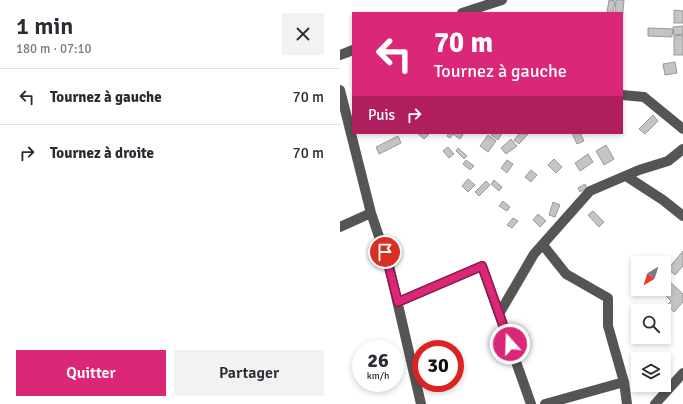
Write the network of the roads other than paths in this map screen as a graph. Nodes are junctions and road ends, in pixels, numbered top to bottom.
1 (502, 0) edge
2 (484, 10) edge
3 (469, 12) edge
4 (352, 50) edge
5 (340, 55) edge
6 (340, 90) edge
7 (623, 95) edge
8 (341, 105) edge
9 (344, 119) edge
10 (683, 129) edge
11 (683, 149) edge
12 (626, 176) junction
13 (371, 213) junction
14 (683, 216) edge
15 (340, 226) edge
16 (543, 245) junction
17 (398, 302) junction
18 (499, 314) junction
19 (683, 373) edge
20 (624, 382) junction
21 (421, 404) edge
22 (531, 404) edge
23 (545, 404) edge
24 (627, 404) edge
25 (655, 404) edge

1 - 2 street
2 - 3 street
4 - 5 street
6 - 8 street
7 - 10 street
8 - 9 street
9 - 13 street
11 - 12 street
12 - 14 street
12 - 16 street
13 - 15 street
13 - 17 street
16 - 18 street
16 - 20 street
17 - 18 street
17 - 21 street
18 - 22 street
19 - 25 street
20 - 23 street
20 - 24 street

